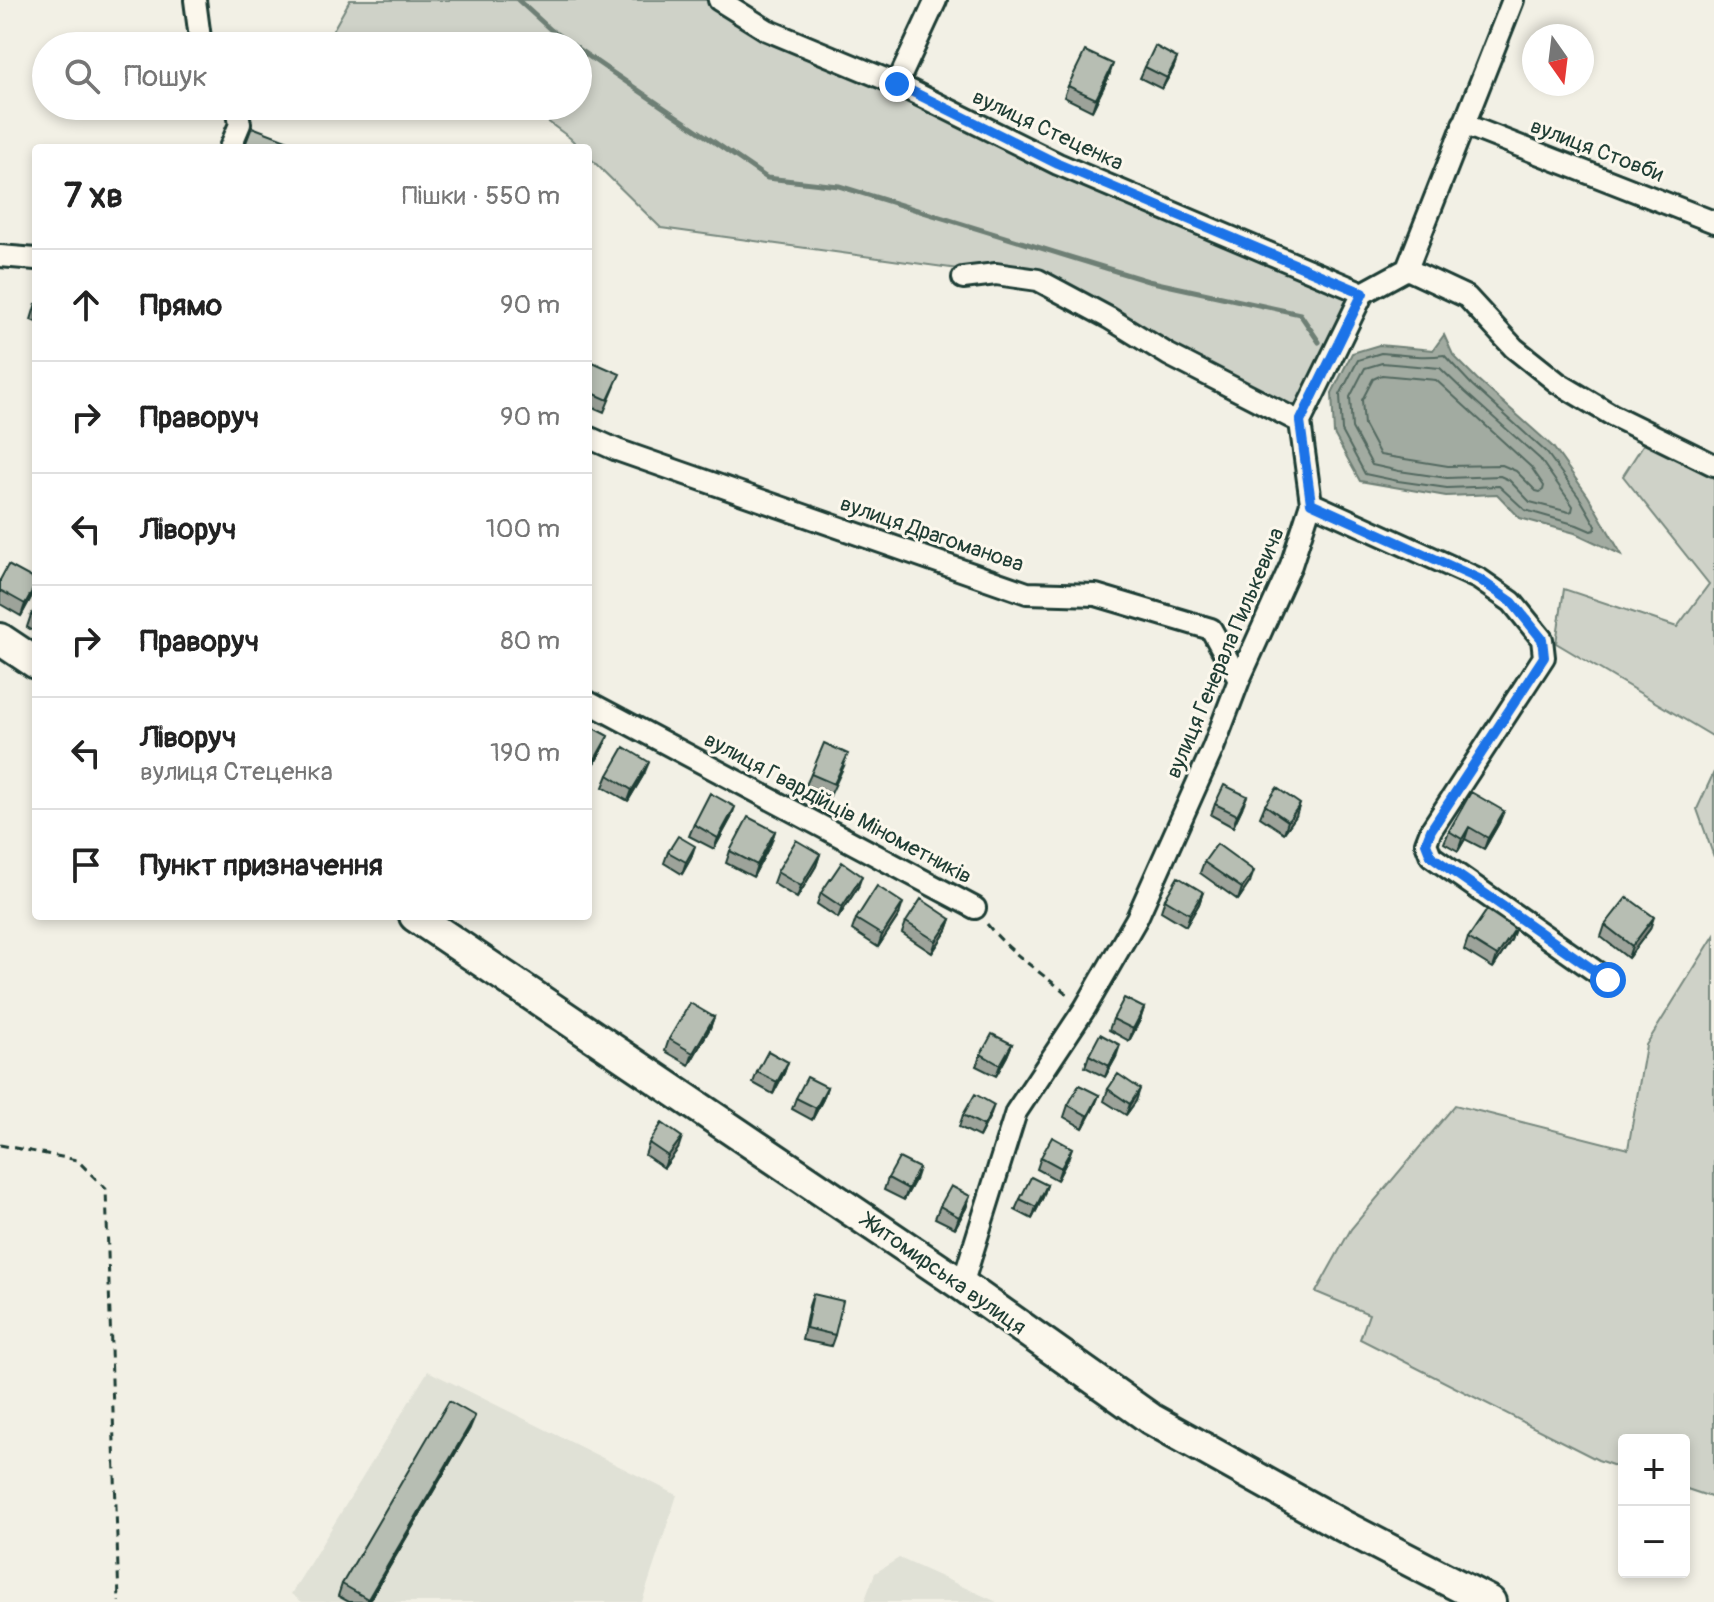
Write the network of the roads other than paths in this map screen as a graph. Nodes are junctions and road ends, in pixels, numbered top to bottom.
1 (195, 0) edge
2 (719, 0) edge
3 (936, 0) edge
4 (1513, 0) edge
5 (199, 32) edge
6 (897, 84) junction
7 (239, 120) edge
8 (1463, 124) junction
9 (232, 144) edge
10 (1714, 222) edge
11 (0, 256) edge
12 (32, 259) edge
13 (1407, 269) junction
14 (963, 278) dead end
15 (1363, 293) junction
16 (1300, 422) junction
17 (592, 439) edge
18 (1714, 465) edge
19 (1311, 503) junction
20 (0, 639) edge
21 (32, 660) edge
22 (1239, 680) junction
23 (592, 704) edge
24 (975, 908) road end
25 (421, 920) edge
26 (1608, 980) dead end
27 (962, 1285) junction
28 (1490, 1602) edge

1 - 5 street
2 - 6 street, вулиця Стеценка
3 - 6 street
4 - 8 street
6 - 15 street, вулиця Стеценка
7 - 9 street
8 - 10 street, вулиця Стовби
8 - 13 street
11 - 12 street
13 - 15 street
13 - 18 street
14 - 16 street
15 - 16 street
16 - 19 street, вулиця Генерала Пилькевича
17 - 22 street, вулиця Драгоманова
19 - 22 street, вулиця Генерала Пилькевича
19 - 26 street
20 - 21 main road
22 - 27 street, вулиця Генерала Пилькевича
23 - 24 street, вулиця Гвардійців Мінометників
25 - 27 main road, Житомирська вулиця
27 - 28 main road, Житомирська вулиця

